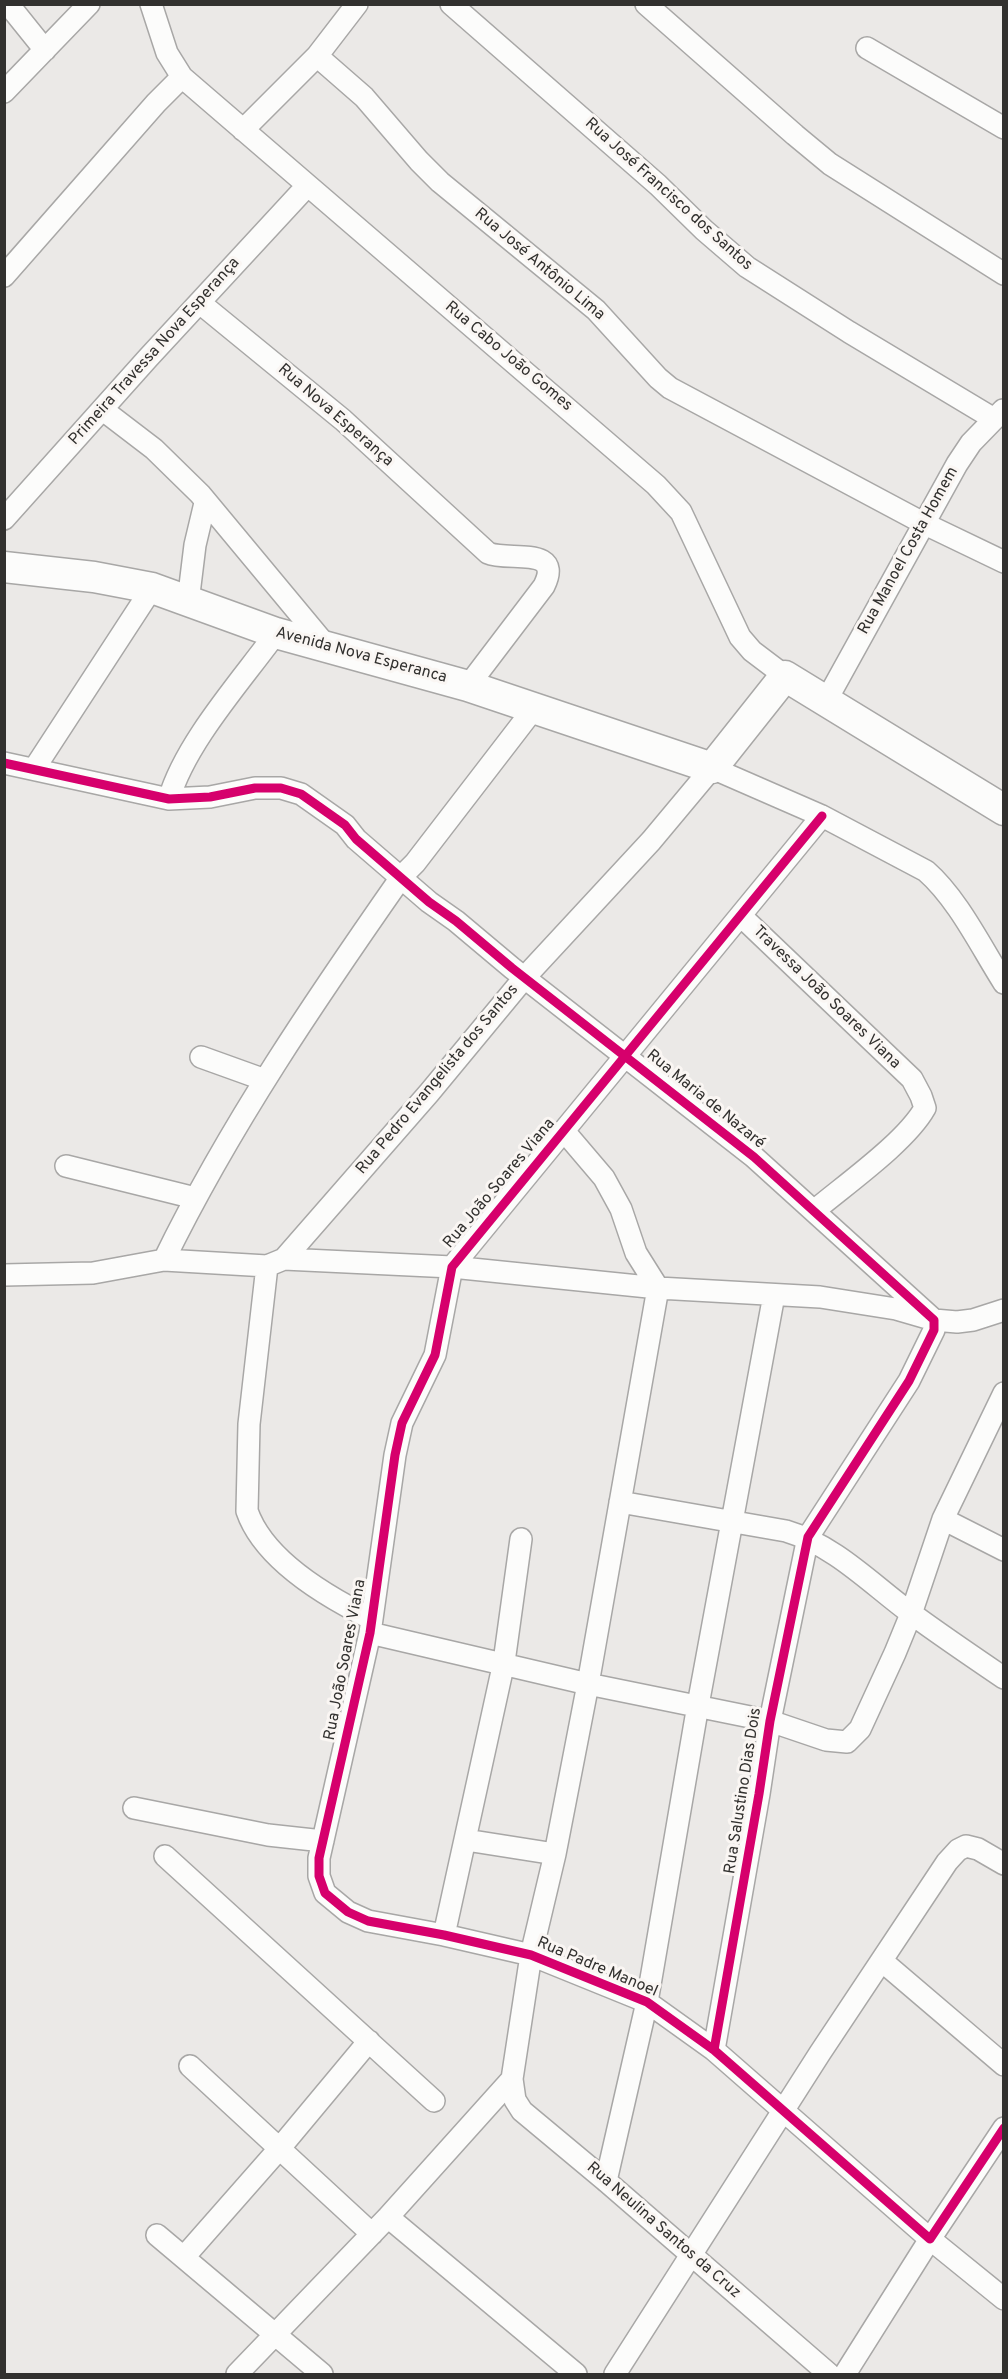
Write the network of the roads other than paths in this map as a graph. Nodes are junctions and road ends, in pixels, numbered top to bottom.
1 (8, 4) edge
2 (89, 4) edge
3 (357, 4) edge
4 (452, 4) edge
5 (646, 4) edge
6 (149, 7) edge
7 (867, 48) dead end
8 (45, 50) junction
9 (317, 56) junction
10 (177, 69) junction
11 (4, 92) edge
12 (1004, 128) edge
13 (243, 129) junction
14 (307, 186) junction
15 (1004, 274) edge
16 (4, 276) edge
17 (200, 303) junction
18 (103, 410) junction
19 (999, 414) edge
20 (205, 503) junction
21 (4, 519) edge
22 (925, 524) junction
23 (1004, 562) edge
24 (4, 567) edge
25 (152, 588) junction
26 (188, 602) junction
27 (276, 633) junction
28 (329, 649) junction
29 (785, 676) junction
30 (468, 686) junction
31 (826, 701) junction
32 (535, 707) junction
33 (4, 763) edge
34 (712, 768) junction
35 (34, 769) junction
36 (169, 799) junction
37 (1004, 810) edge
38 (822, 816) junction
39 (402, 876) junction
40 (741, 916) junction
41 (525, 977) junction
42 (1004, 983) edge
43 (626, 1055) junction
44 (201, 1057) dead end
45 (266, 1080) junction
46 (564, 1131) junction
47 (66, 1166) dead end
48 (195, 1198) junction
49 (814, 1211) junction
50 (164, 1260) junction
51 (275, 1262) junction
52 (452, 1267) junction
53 (4, 1275) edge
54 (658, 1288) junction
55 (774, 1295) junction
56 (1004, 1310) edge
57 (934, 1320) junction
58 (1004, 1393) edge
59 (620, 1502) junction
60 (943, 1519) junction
61 (732, 1522) junction
62 (808, 1538) junction
63 (521, 1539) dead end
64 (1004, 1550) edge
65 (911, 1614) junction
66 (371, 1626) junction
67 (504, 1662) junction
68 (1004, 1678) edge
69 (588, 1684) junction
70 (698, 1705) junction
71 (770, 1721) junction
72 (134, 1808) dead end
73 (466, 1840) junction
74 (321, 1850) junction
75 (555, 1854) junction
76 (165, 1856) dead end
77 (1004, 1864) edge
78 (444, 1935) junction
79 (531, 1955) junction
80 (882, 1961) junction
81 (647, 2002) junction
82 (369, 2041) junction
83 (714, 2050) junction
84 (1004, 2065) edge
85 (190, 2066) dead end
86 (512, 2079) junction
87 (434, 2101) dead end
88 (783, 2111) junction
89 (1004, 2128) edge
90 (279, 2149) junction
91 (606, 2181) junction
92 (388, 2217) junction
93 (372, 2234) junction
94 (157, 2235) dead end
95 (930, 2239) junction
96 (691, 2254) junction
97 (184, 2257) junction
98 (1004, 2299) edge
99 (276, 2335) junction
100 (237, 2374) edge
101 (322, 2374) edge
102 (576, 2374) edge
103 (615, 2374) edge
104 (830, 2374) edge
105 (845, 2374) edge

1 - 8 street
2 - 8 street
3 - 9 street
4 - 19 street, Rua José Francisco dos Santos
5 - 15 street
6 - 10 street
7 - 12 street
8 - 11 street
9 - 13 street
9 - 22 street, Rua José Antônio Lima
10 - 13 street, Rua Cabo João Gomes
10 - 16 street
13 - 14 street, Rua Cabo João Gomes
14 - 17 street, Primeira Travessa Nova Esperança
14 - 29 street, Rua Cabo João Gomes
17 - 18 street, Primeira Travessa Nova Esperança
17 - 30 street, Rua Nova Esperança
18 - 20 street
18 - 21 street, Primeira Travessa Nova Esperança
19 - 22 street, Rua Manoel Costa Homem
20 - 26 street
20 - 28 street
22 - 23 street, Rua José Antônio Lima
22 - 31 street, Rua Manoel Costa Homem
24 - 25 main road, Avenida Nova Esperanca
25 - 26 main road, Avenida Nova Esperanca
25 - 35 street
26 - 27 main road, Avenida Nova Esperanca
27 - 28 main road, Avenida Nova Esperanca
27 - 36 street
28 - 30 main road, Avenida Nova Esperanca
29 - 31 main road
29 - 34 main road
30 - 32 main road, Avenida Nova Esperanca
31 - 37 main road
32 - 34 main road, Avenida Nova Esperanca
32 - 39 street
33 - 35 street, Rua Maria de Nazaré
34 - 38 street
34 - 41 street, Rua Pedro Evangelista dos Santos
35 - 36 street, Rua Maria de Nazaré
36 - 39 street, Rua Maria de Nazaré
38 - 40 street, Rua João Soares Viana
38 - 42 street
39 - 41 street, Rua Maria de Nazaré
39 - 45 street
40 - 43 street, Rua João Soares Viana
40 - 49 street, Travessa João Soares Viana
41 - 43 street, Rua Maria de Nazaré
41 - 51 street, Rua Pedro Evangelista dos Santos
43 - 46 street, Rua João Soares Viana
43 - 49 street, Rua Maria de Nazaré
44 - 45 street
45 - 48 street
46 - 52 street, Rua João Soares Viana
46 - 54 street
47 - 48 street
48 - 50 street
49 - 57 street, Rua Maria de Nazaré
50 - 51 street
50 - 53 street
51 - 52 street
51 - 66 street
52 - 54 street
52 - 66 street, Rua João Soares Viana
54 - 55 street
54 - 59 street
55 - 57 street
55 - 61 street
56 - 57 street
57 - 62 street
58 - 60 street, Rua Salustino Dias Dois
59 - 61 street
59 - 69 street
60 - 64 street
60 - 65 street, Rua Salustino Dias Dois
61 - 62 street
61 - 70 street
62 - 65 street
62 - 71 street, Rua Salustino Dias Dois
63 - 67 street
65 - 68 street
65 - 71 street, Rua Salustino Dias Dois
66 - 67 street
66 - 74 street, Rua João Soares Viana
67 - 69 street
67 - 73 street
69 - 70 street
69 - 75 street
70 - 71 street
70 - 81 street
71 - 83 street, Rua Salustino Dias Dois
72 - 74 street
73 - 75 street
73 - 78 street
74 - 78 street, Rua Padre Manoel
75 - 79 street
76 - 82 street
77 - 80 street
78 - 79 street, Rua Padre Manoel
79 - 81 street, Rua Padre Manoel
79 - 86 street
80 - 84 street
80 - 88 street
81 - 83 street, Rua Padre Manoel
81 - 91 street
82 - 87 street
82 - 90 street
83 - 88 street, Rua Padre Manoel
85 - 90 street
86 - 91 street, Rua Neulina Santos da Cruz
86 - 92 street
88 - 95 street, Rua Padre Manoel
88 - 96 street
89 - 95 street
90 - 93 street
90 - 97 street
91 - 96 street, Rua Neulina Santos da Cruz
92 - 93 street
92 - 102 street
93 - 99 street
94 - 97 street
95 - 98 street
95 - 105 street
96 - 103 street
96 - 104 street, Rua Neulina Santos da Cruz
97 - 99 street
99 - 100 street
99 - 101 street

